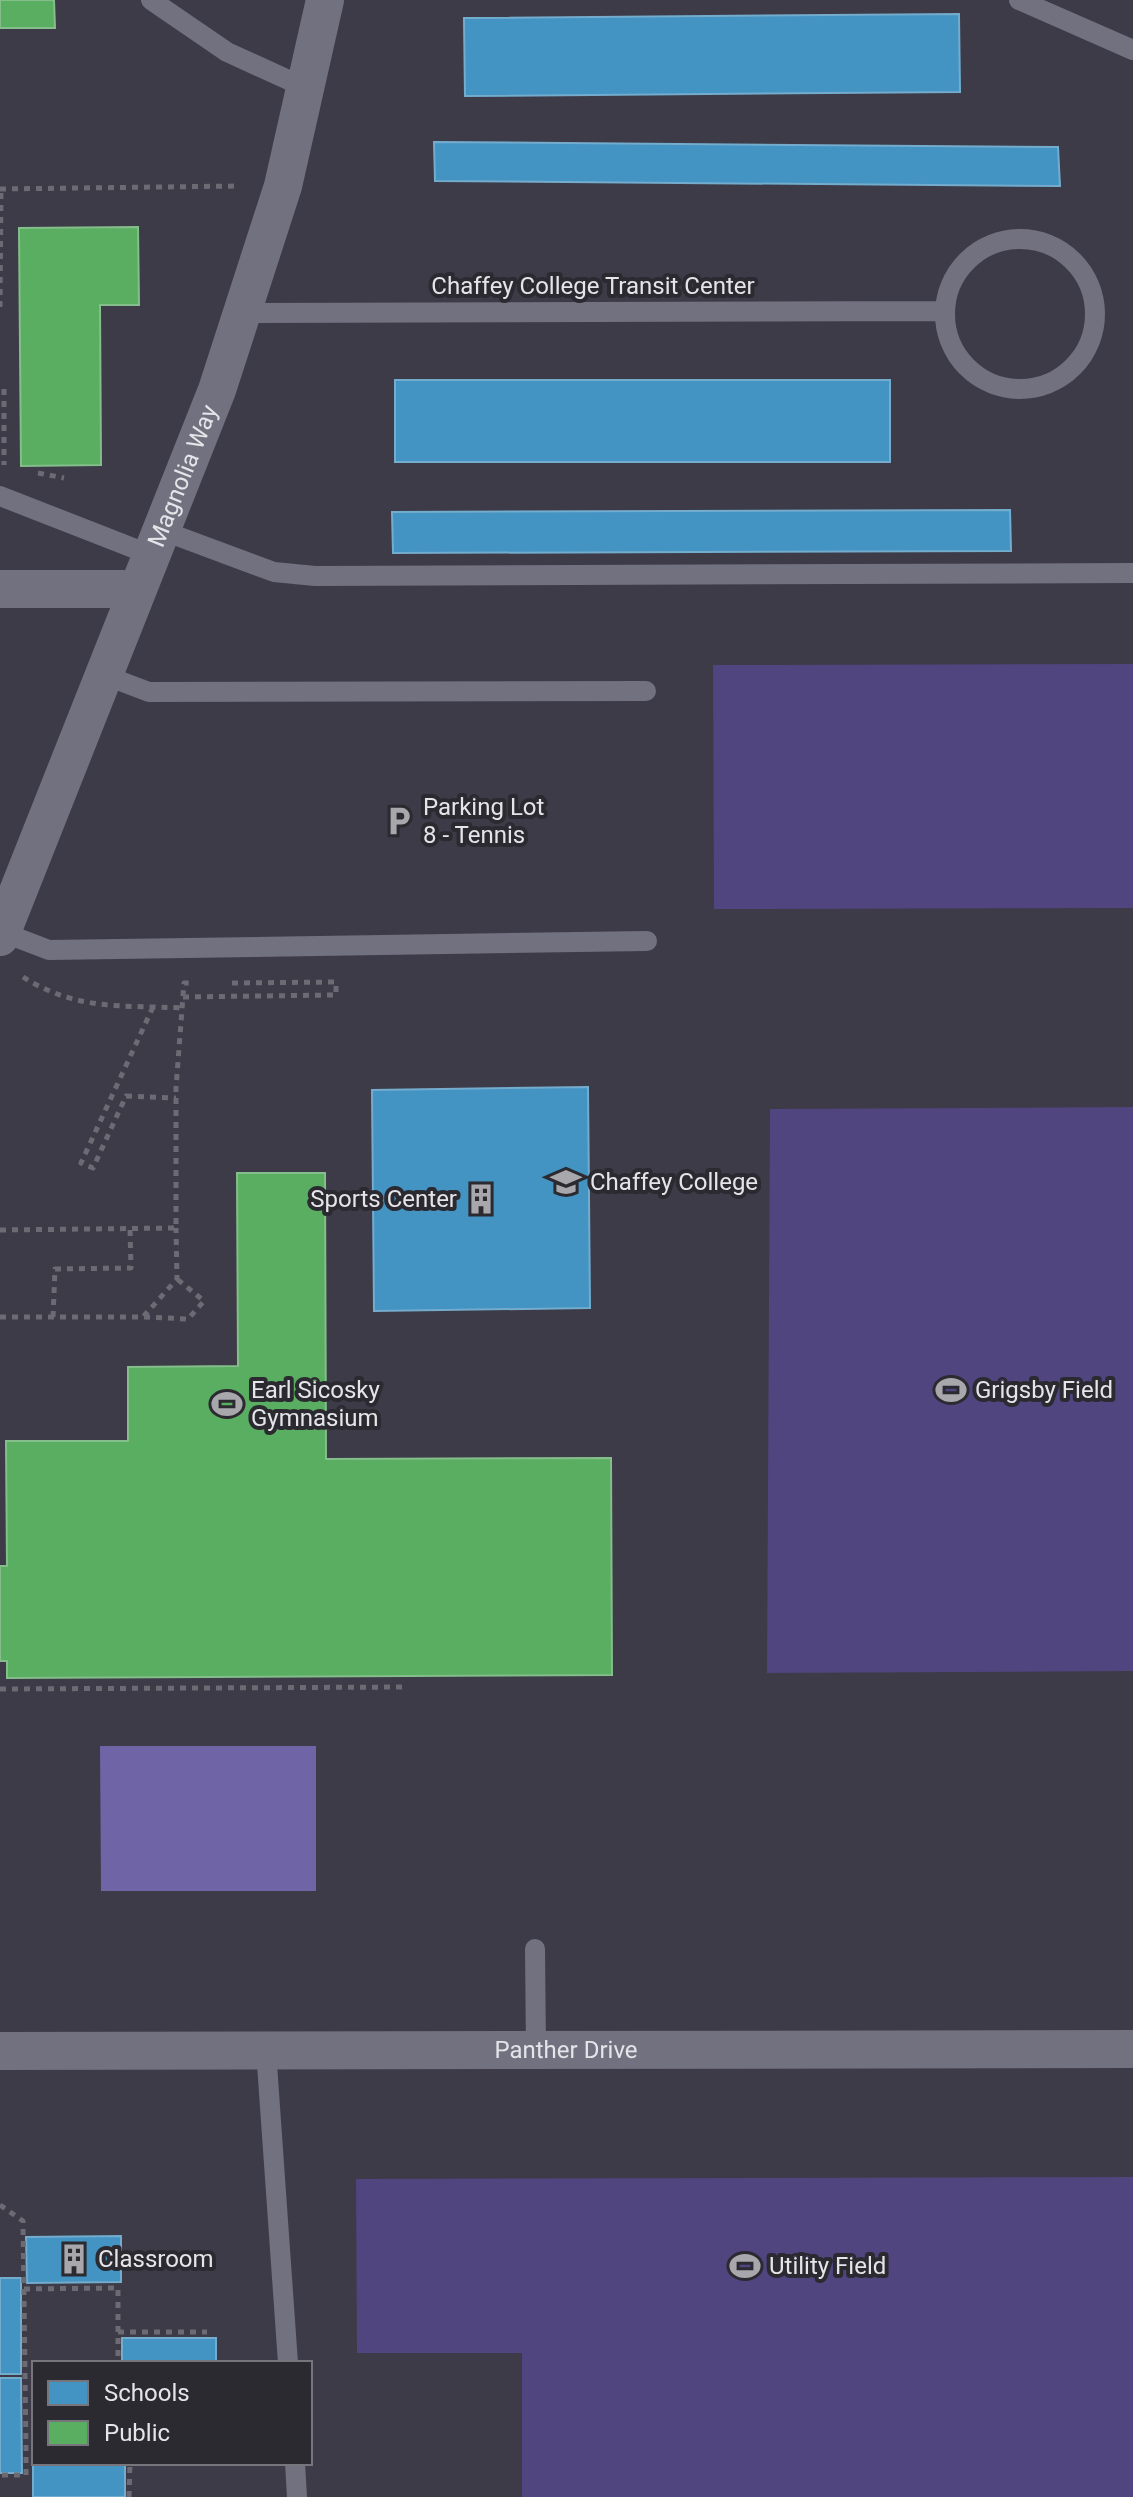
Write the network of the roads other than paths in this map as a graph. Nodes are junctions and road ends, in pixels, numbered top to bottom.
1 (151, 0) edge
2 (325, 0) edge
3 (1019, 0) edge
4 (1133, 50) edge
5 (306, 88) junction
6 (944, 311) junction
7 (243, 313) junction
8 (0, 496) edge
9 (150, 558) junction
10 (1133, 573) edge
11 (0, 589) edge
12 (104, 675) junction
13 (646, 691) dead end
14 (10, 884) edge
15 (1, 935) edge
16 (647, 941) dead end
17 (535, 1949) dead end
18 (1133, 2049) edge
19 (266, 2050) junction
20 (536, 2050) junction
21 (0, 2051) edge
22 (288, 2361) edge
23 (295, 2465) edge
24 (297, 2497) edge

1 - 5 lane
2 - 5 street, Magnolia Way
3 - 4 lane
5 - 7 street, Magnolia Way
6 - 6 lane
6 - 7 lane, Chaffey College Transit Center
7 - 9 street, Magnolia Way
8 - 9 lane
9 - 10 lane
9 - 11 street
9 - 12 street, Magnolia Way
12 - 13 lane
12 - 14 street, Magnolia Way
14 - 15 street, Magnolia Way
15 - 16 lane
17 - 20 lane
18 - 20 street, Panther Drive
19 - 20 street, Panther Drive
19 - 21 street, Panther Drive
19 - 22 lane
23 - 24 lane

